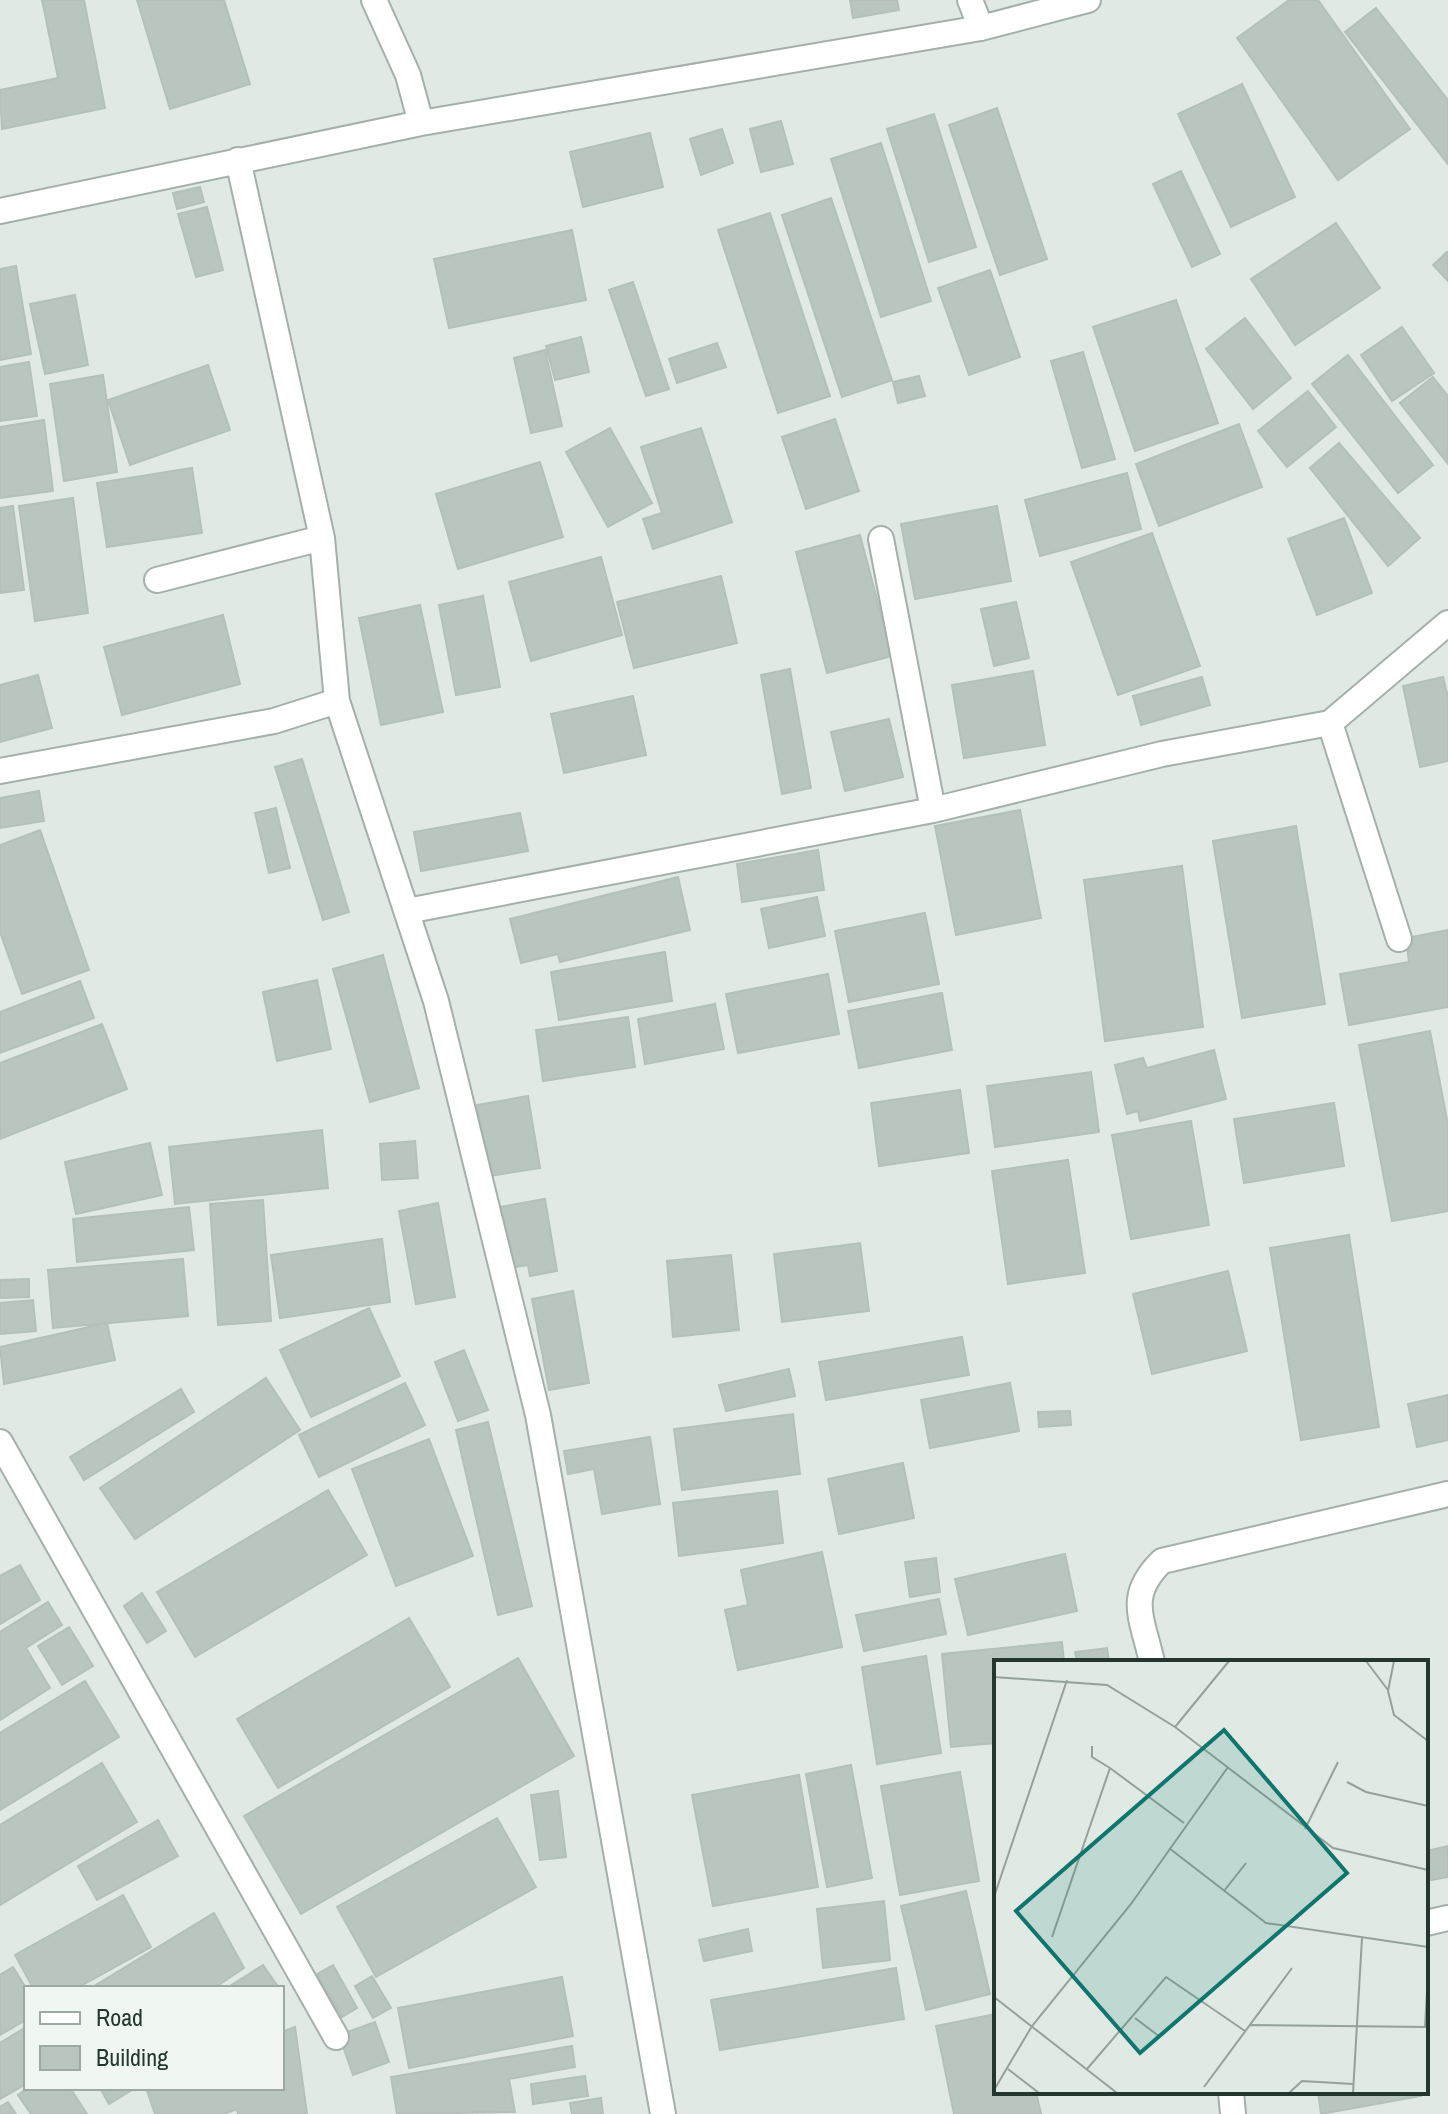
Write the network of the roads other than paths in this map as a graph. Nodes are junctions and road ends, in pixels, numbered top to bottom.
1 (374, 0) edge
2 (970, 0) edge
3 (1088, 0) edge
4 (981, 28) junction
5 (421, 123) junction
6 (238, 160) junction
7 (0, 211) edge
8 (322, 538) junction
9 (881, 539) dead end
10 (157, 580) dead end
11 (1448, 623) edge
12 (337, 701) junction
13 (1330, 723) junction
14 (0, 771) edge
15 (933, 810) junction
16 (407, 911) junction
17 (1399, 939) dead end
18 (0, 1442) edge
19 (1448, 1494) edge
20 (1152, 1660) edge
21 (1448, 1918) edge
22 (1428, 1923) edge
23 (336, 2037) dead end
24 (1231, 2094) edge
25 (663, 2114) edge
26 (1233, 2114) edge

1 - 5 street
2 - 4 street
3 - 4 street
4 - 5 street
5 - 6 street
6 - 7 street
6 - 8 street
8 - 10 street
8 - 12 street
9 - 15 street
11 - 13 street
12 - 14 street
12 - 16 street
13 - 15 street
13 - 17 street
15 - 16 street
16 - 25 street
18 - 23 street
19 - 20 street
21 - 22 street
24 - 26 street

